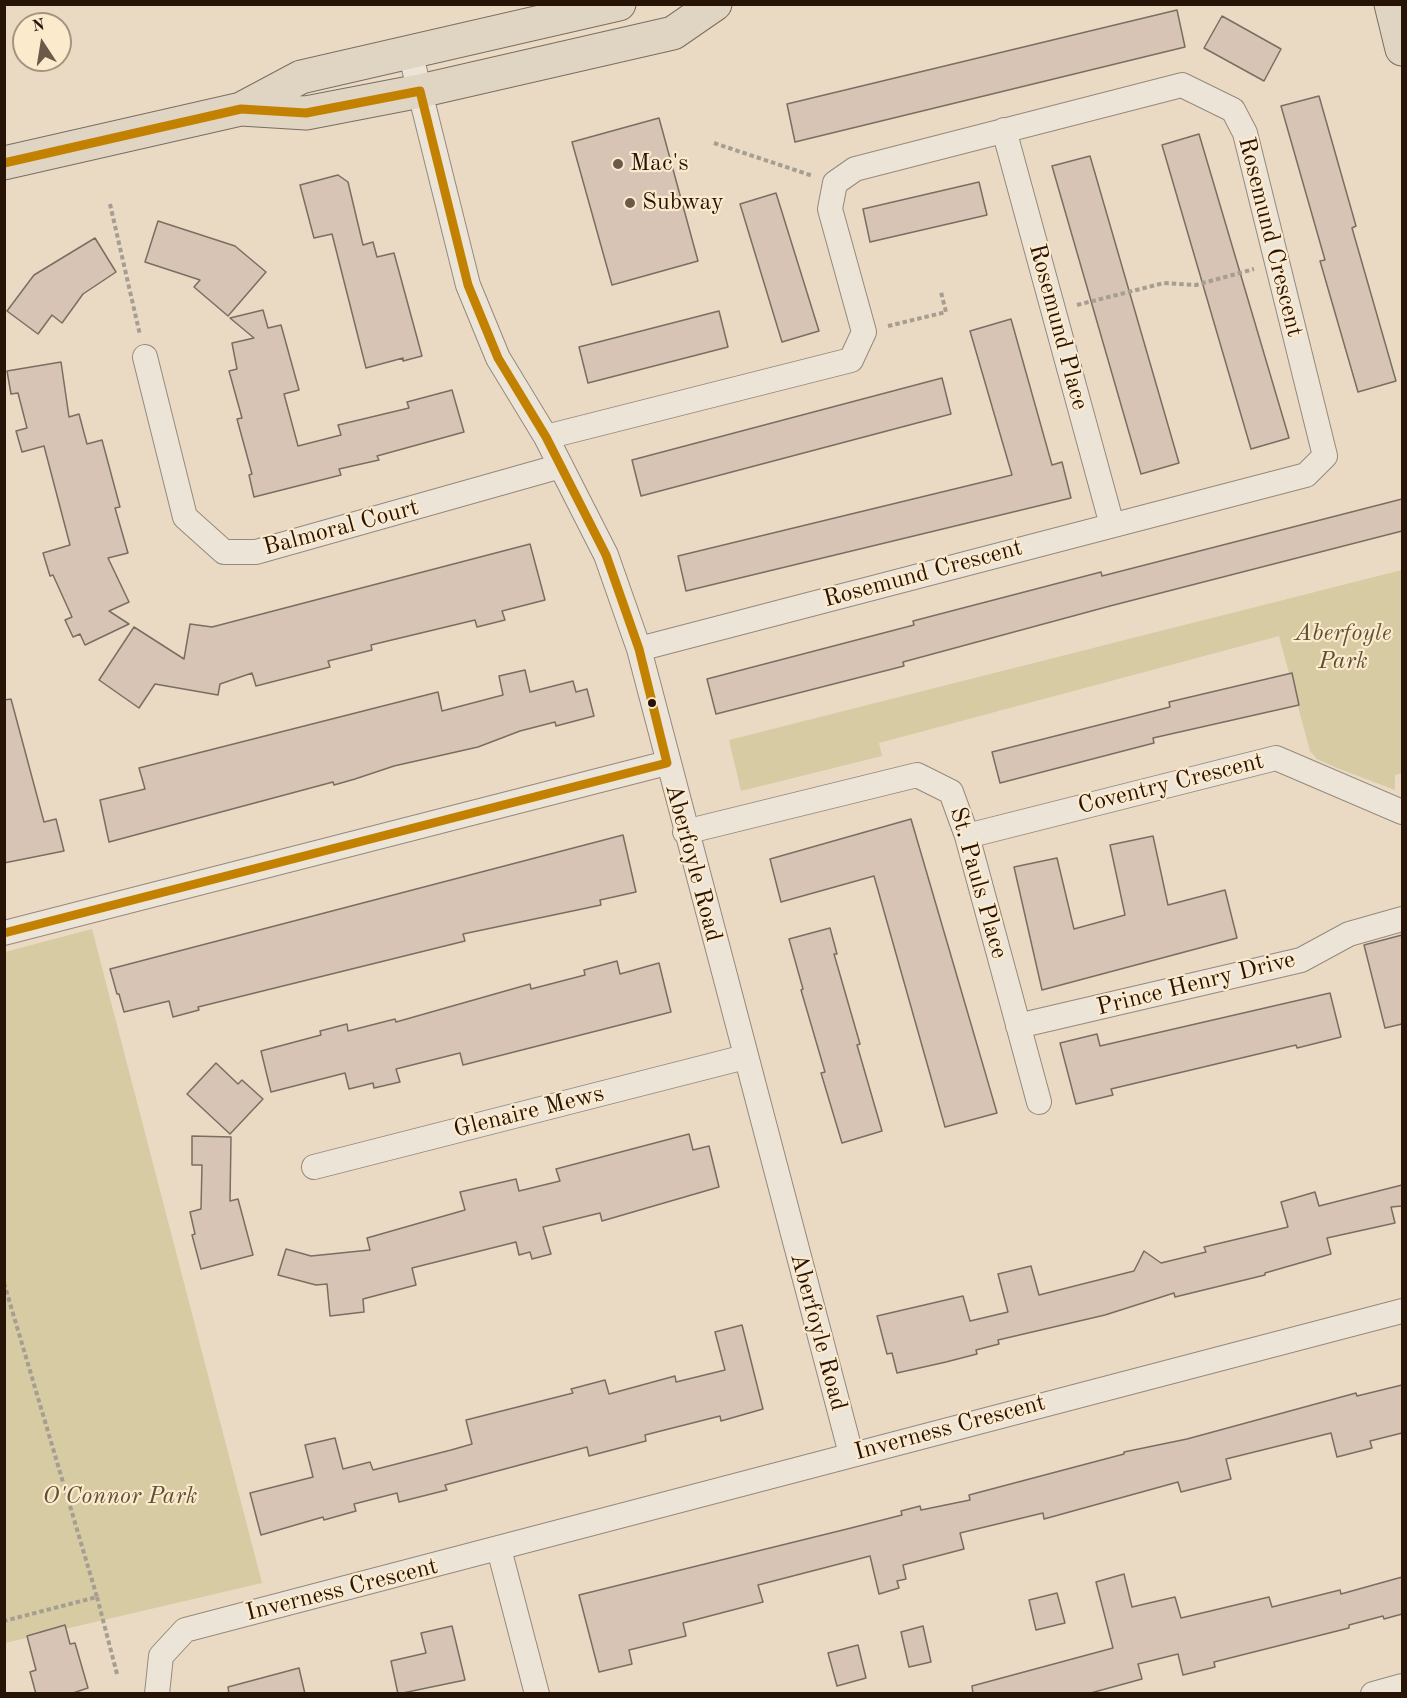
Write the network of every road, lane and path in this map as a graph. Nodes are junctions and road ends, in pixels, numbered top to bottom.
1 (619, 4) edge
2 (715, 4) edge
3 (1390, 8) edge
4 (1402, 49) edge
5 (410, 52) junction
6 (420, 91) junction
7 (241, 109) junction
8 (1004, 130) junction
9 (714, 142) dead end
10 (4, 163) edge
11 (835, 183) junction
12 (110, 204) dead end
13 (1277, 262) junction
14 (941, 292) dead end
15 (1053, 310) junction
16 (864, 332) junction
17 (145, 357) joint
18 (546, 437) junction
19 (561, 466) junction
20 (1112, 525) junction
21 (639, 649) junction
22 (667, 763) junction
23 (1402, 812) edge
24 (685, 832) junction
25 (967, 836) junction
26 (1402, 919) edge
27 (4, 933) edge
28 (1018, 1026) junction
29 (745, 1057) junction
30 (1039, 1102) dead end
31 (314, 1167) dead end
32 (4, 1283) edge
33 (1402, 1311) edge
34 (850, 1454) junction
35 (499, 1550) junction
36 (97, 1597) junction
37 (4, 1621) edge
38 (117, 1674) dead end
39 (1402, 1686) edge
40 (157, 1694) edge
41 (537, 1694) edge
42 (1373, 1694) edge

1 - 5 main road
2 - 6 main road
3 - 4 main road
5 - 6 street, Aberfoyle Road
5 - 7 main road
6 - 7 main road
6 - 18 street, Aberfoyle Road
7 - 10 main road
8 - 11 street, Rosemund Crescent
8 - 13 street, Rosemund Crescent
8 - 15 street, Rosemund Place
9 - 11 path
11 - 16 street
12 - 17 path
13 - 15 path
13 - 20 street, Rosemund Crescent
14 - 16 path
15 - 20 street, Rosemund Place
16 - 18 street
17 - 19 street, Balmoral Court
18 - 19 street, Aberfoyle Road
19 - 21 street, Aberfoyle Road
20 - 21 street, Rosemund Crescent
21 - 22 street, Aberfoyle Road
22 - 24 street, Aberfoyle Road
22 - 27 street
23 - 25 street, Coventry Crescent
24 - 25 street, St. Pauls Place
24 - 29 street, Aberfoyle Road
25 - 28 street, St. Pauls Place
26 - 28 street, Prince Henry Drive
28 - 30 street, St. Pauls Place
29 - 31 street, Glenaire Mews
29 - 34 street, Aberfoyle Road
32 - 36 path
33 - 34 street, Inverness Crescent
34 - 35 street, Inverness Crescent
35 - 40 street, Inverness Crescent
35 - 41 street
36 - 37 path
36 - 38 path
39 - 42 street

